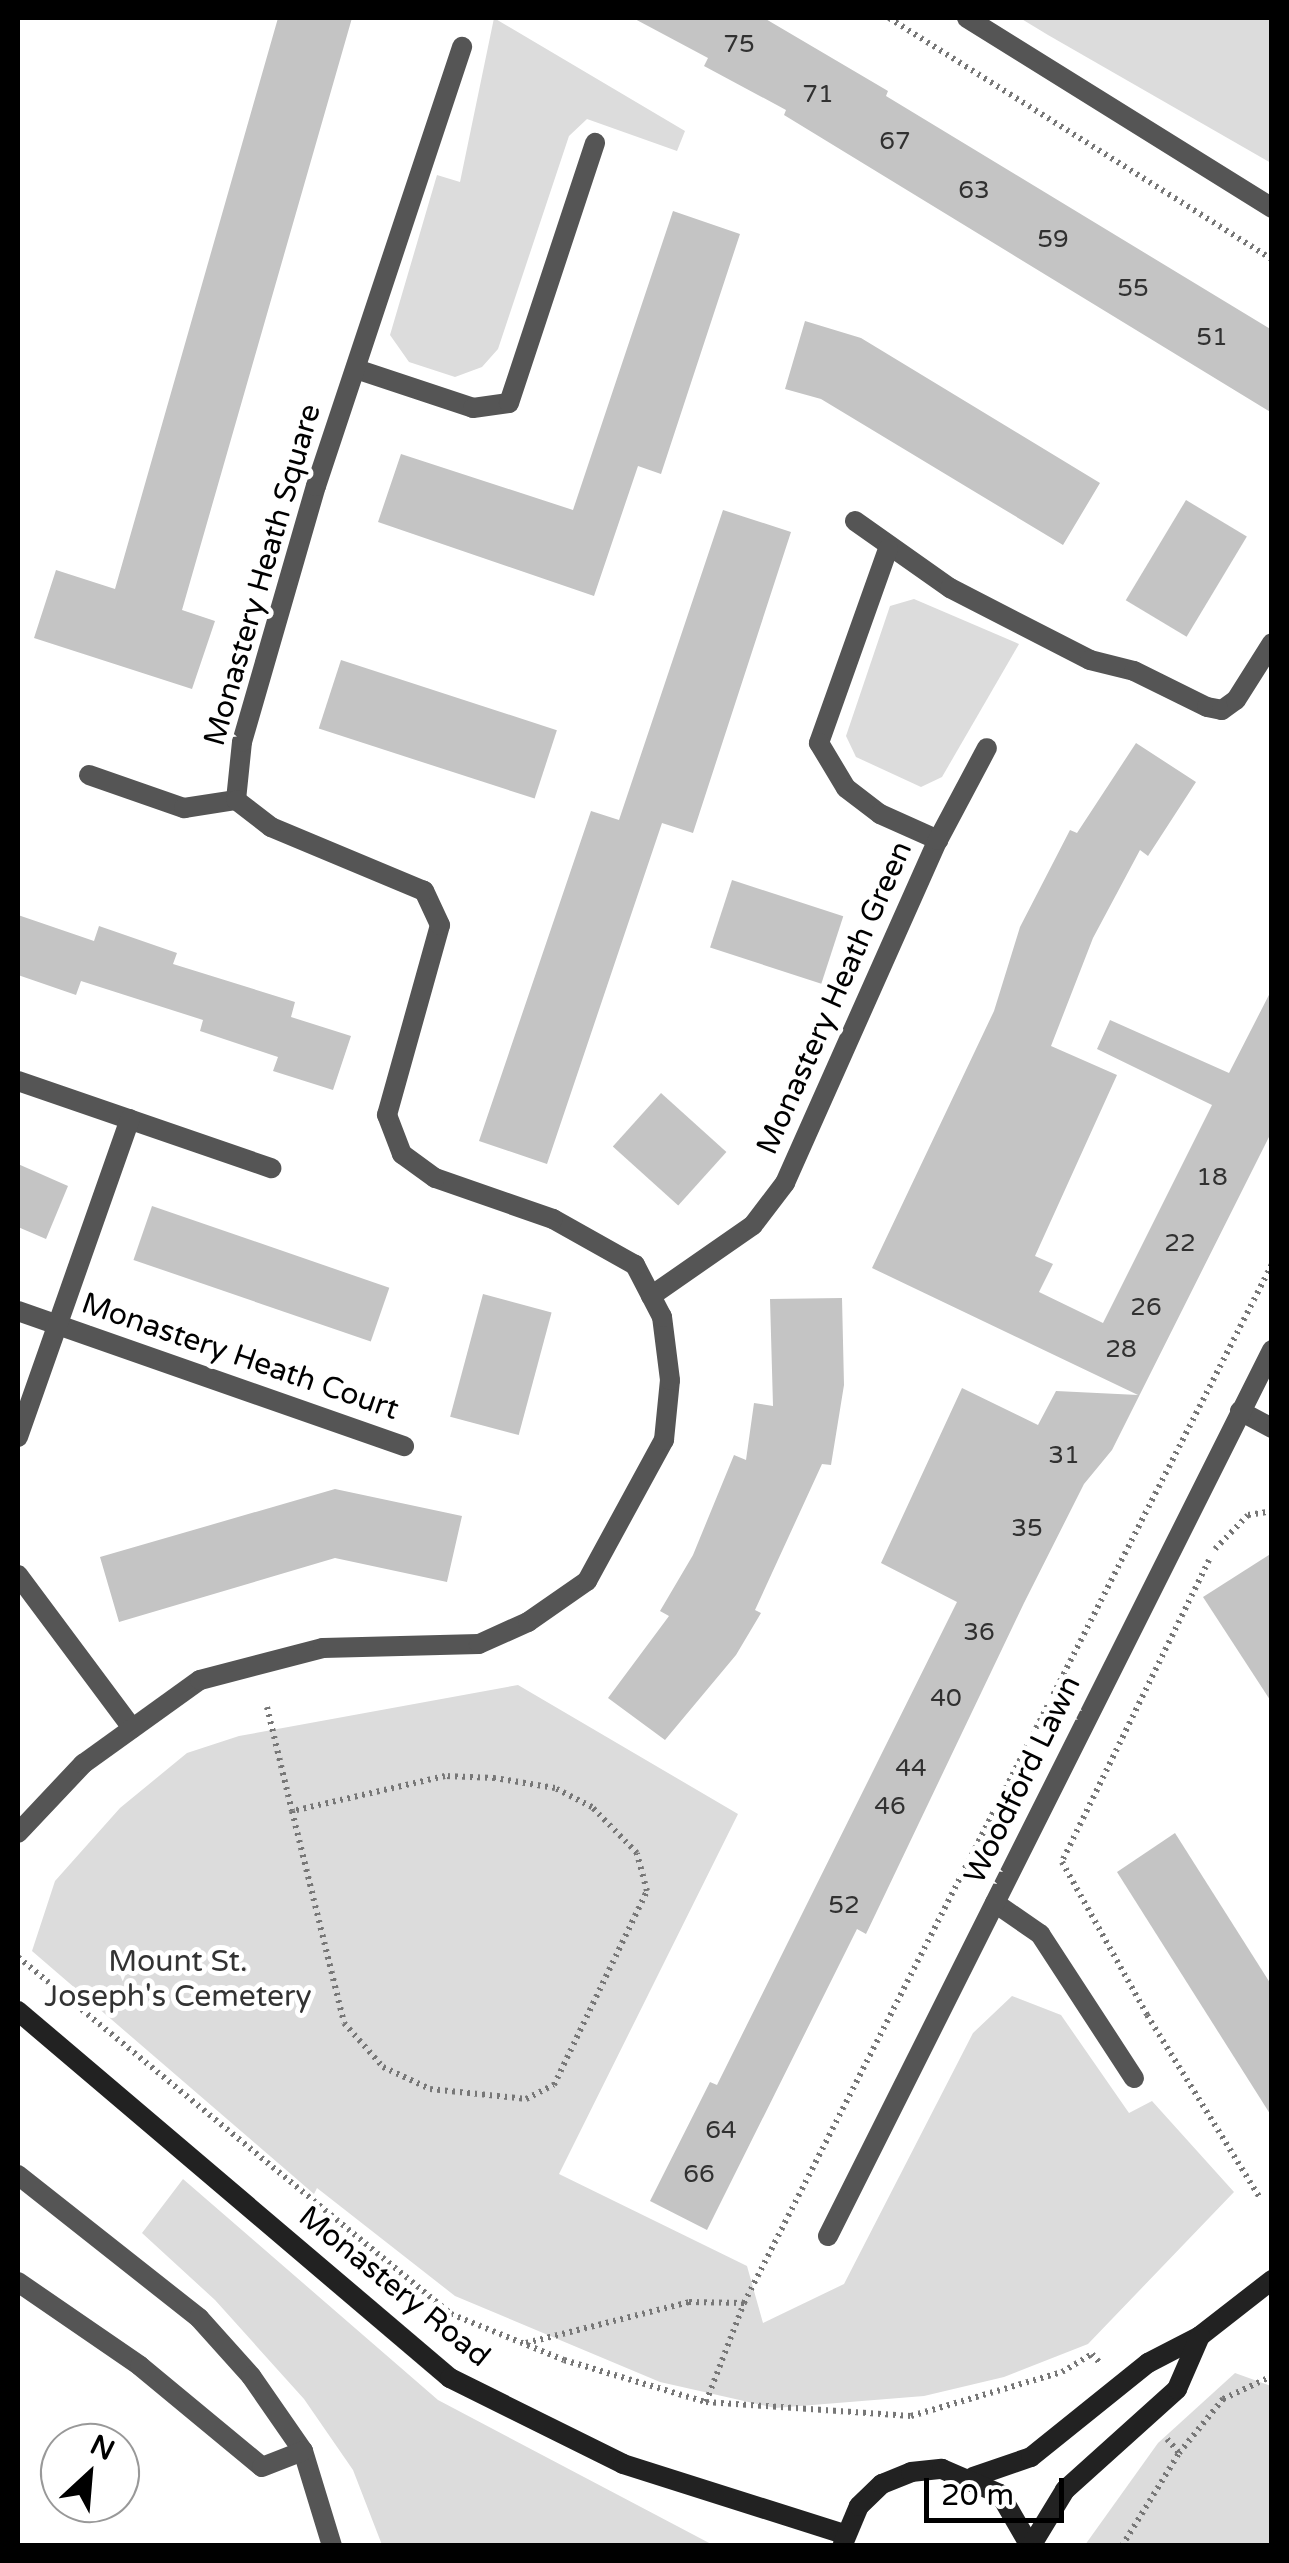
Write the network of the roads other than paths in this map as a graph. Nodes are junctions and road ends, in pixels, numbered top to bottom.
1 (967, 18) edge
2 (462, 48) dead end
3 (595, 143) dead end
4 (1272, 208) edge
5 (356, 369) junction
6 (856, 521) dead end
7 (888, 549) junction
8 (1272, 643) edge
9 (987, 748) dead end
10 (89, 775) dead end
11 (236, 800) junction
12 (938, 840) junction
13 (18, 1082) edge
14 (130, 1120) junction
15 (271, 1168) dead end
16 (651, 1296) junction
17 (18, 1311) edge
18 (57, 1325) junction
19 (1272, 1350) edge
20 (1240, 1411) junction
21 (1272, 1428) edge
22 (18, 1437) edge
23 (404, 1446) dead end
24 (18, 1574) edge
25 (132, 1728) junction
26 (18, 1833) edge
27 (995, 1903) junction
28 (18, 2011) edge
29 (1134, 2078) dead end
30 (18, 2175) edge
31 (828, 2236) dead end
32 (18, 2282) edge
33 (1269, 2288) edge
34 (1200, 2336) junction
35 (303, 2451) junction
36 (973, 2476) junction
37 (844, 2540) edge
38 (332, 2546) edge
39 (1031, 2546) edge

1 - 4 street
2 - 5 street, Monastery Heath Square
3 - 5 street
5 - 11 street, Monastery Heath Square
6 - 7 street
7 - 8 street
7 - 12 street, Monastery Heath Green
9 - 12 street, Monastery Heath Green
10 - 11 street
11 - 16 street
12 - 16 street, Monastery Heath Green
13 - 14 street
14 - 15 street
14 - 18 street, Monastery Heath Court
16 - 25 street
17 - 18 street, Monastery Heath Court
18 - 22 street, Monastery Heath Court
18 - 23 street, Monastery Heath Court
19 - 20 street, Woodford Lawn
20 - 21 street
20 - 27 street, Woodford Lawn
24 - 25 street
25 - 26 street
27 - 29 street
27 - 31 street, Woodford Lawn
28 - 37 street, Monastery Road
30 - 35 street
32 - 35 street
33 - 34 street
34 - 36 street
34 - 39 street
35 - 38 street
36 - 37 street, Monastery Road
36 - 39 street

